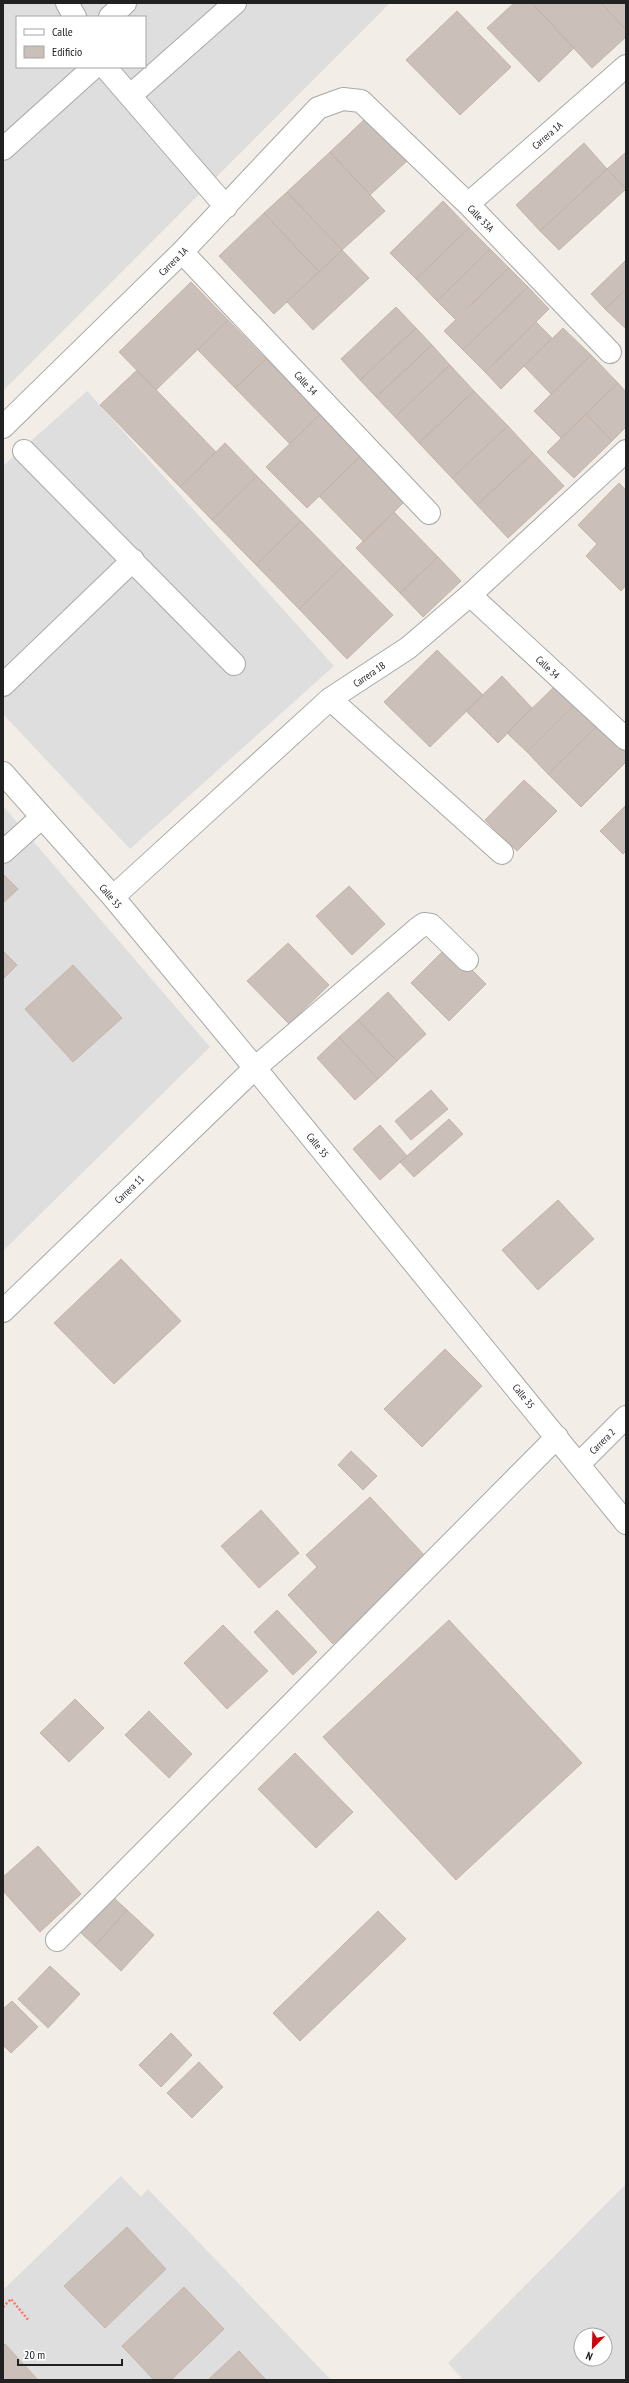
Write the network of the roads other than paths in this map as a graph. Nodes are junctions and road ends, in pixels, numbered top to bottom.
1 (67, 3) edge
2 (125, 3) edge
3 (235, 3) edge
4 (74, 16) edge
5 (111, 16) edge
6 (626, 66) edge
7 (93, 68) edge
8 (106, 68) edge
9 (131, 95) junction
10 (343, 99) joint
11 (3, 149) edge
12 (468, 204) junction
13 (226, 207) junction
14 (182, 252) junction
15 (610, 352) dead end
16 (3, 427) edge
17 (24, 451) dead end
18 (626, 451) edge
19 (429, 513) dead end
20 (133, 560) junction
21 (470, 595) junction
22 (234, 664) dead end
23 (3, 685) edge
24 (330, 699) junction
25 (626, 738) edge
26 (3, 773) edge
27 (42, 817) junction
28 (3, 852) edge
29 (502, 853) dead end
30 (113, 897) junction
31 (467, 960) dead end
32 (255, 1068) junction
33 (3, 1311) edge
34 (626, 1417) edge
35 (557, 1437) junction
36 (579, 1464) junction
37 (626, 1523) edge
38 (57, 1940) dead end

1 - 4 street
2 - 5 street
3 - 9 street
6 - 12 street, Carrera 1A
7 - 11 street
8 - 9 street
9 - 13 street
10 - 12 street, Calle 33A
10 - 13 street, Carrera 1A
12 - 15 street, Calle 33A
13 - 14 street, Carrera 1A
14 - 16 street, Carrera 1A
14 - 19 street, Calle 34
17 - 20 street
18 - 21 street, Carrera 1B
20 - 22 street
20 - 23 street
21 - 24 street, Carrera 1B
21 - 25 street, Calle 34
24 - 29 street
24 - 30 street, Carrera 1B
26 - 27 street, Calle 35
27 - 28 street
27 - 30 street, Calle 35
30 - 32 street, Calle 35
31 - 32 street, Carrera 11
32 - 33 street, Carrera 11
32 - 35 street, Calle 35
34 - 36 street, Carrera 2
35 - 36 street, Calle 35
35 - 38 street
36 - 37 street, Calle 35

